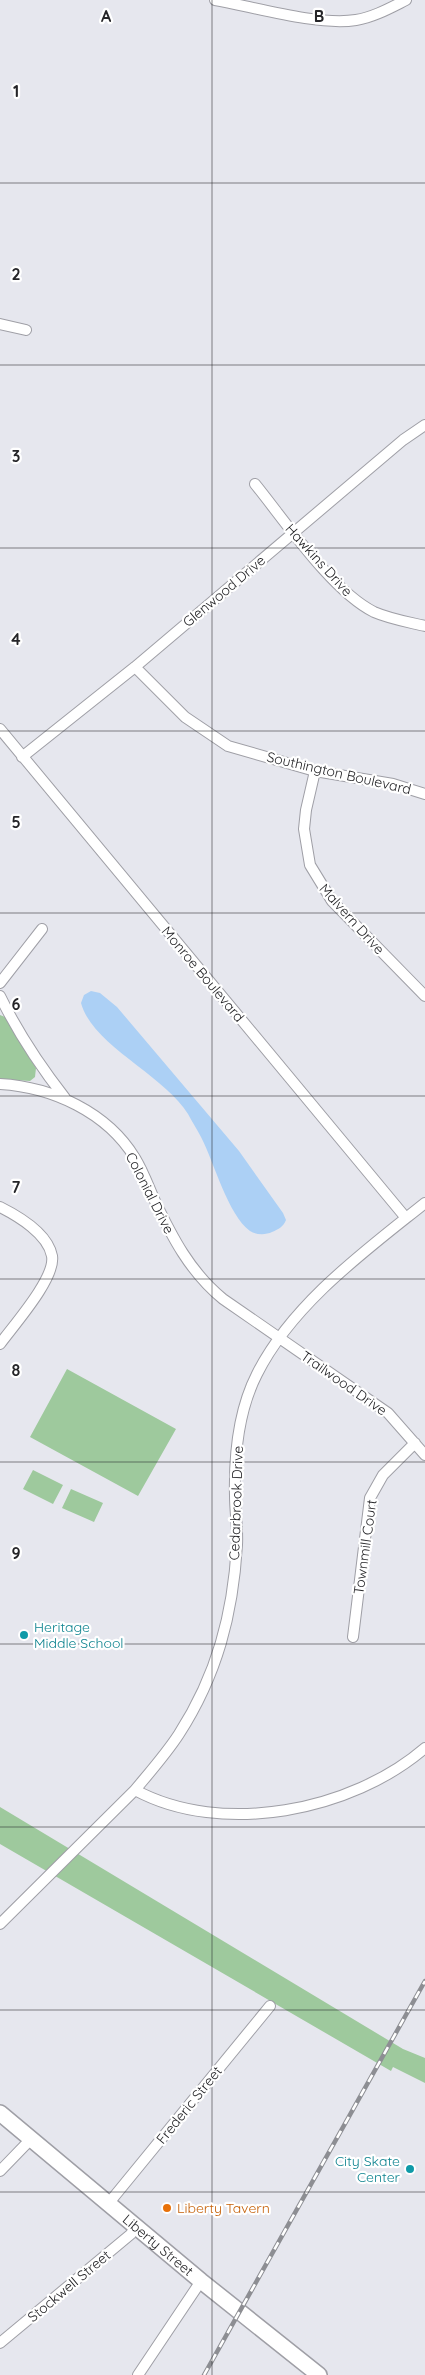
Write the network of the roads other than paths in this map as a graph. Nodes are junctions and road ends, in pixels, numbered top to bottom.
1 (215, 0) edge
2 (406, 0) edge
3 (0, 324) edge
4 (26, 330) dead end
5 (425, 425) edge
6 (255, 484) dead end
7 (294, 532) junction
8 (425, 626) edge
9 (134, 667) junction
10 (0, 729) edge
11 (22, 757) junction
12 (316, 771) junction
13 (425, 794) edge
14 (42, 929) dead end
15 (0, 983) edge
16 (0, 996) edge
17 (425, 996) edge
18 (0, 1084) edge
19 (66, 1099) junction
20 (425, 1203) edge
21 (0, 1206) edge
22 (406, 1218) junction
23 (278, 1338) junction
24 (0, 1344) edge
25 (415, 1442) junction
26 (425, 1455) edge
27 (353, 1637) dead end
28 (425, 1748) edge
29 (135, 1790) junction
30 (0, 1924) edge
31 (270, 2006) dead end
32 (0, 2113) edge
33 (31, 2139) junction
34 (0, 2171) edge
35 (108, 2204) junction
36 (135, 2227) junction
37 (201, 2281) junction
38 (0, 2343) edge
39 (316, 2374) edge
40 (138, 2375) edge

1 - 2 street
3 - 4 street
5 - 7 street, Glenwood Drive
6 - 7 street, Hawkins Drive
7 - 8 street, Hawkins Drive
7 - 9 street, Glenwood Drive
9 - 11 street, Glenwood Drive
9 - 12 street, Southington Boulevard
10 - 11 street, Monroe Boulevard
11 - 22 street, Monroe Boulevard
12 - 13 street, Southington Boulevard
12 - 17 street, Malvern Drive
14 - 15 street
16 - 19 street
18 - 19 street, Colonial Drive
19 - 23 street, Colonial Drive
20 - 22 street, Cedarbrook Drive
21 - 24 street
22 - 23 street, Cedarbrook Drive
23 - 25 street, Trailwood Drive
23 - 29 street, Cedarbrook Drive
25 - 26 street, Trailwood Drive
25 - 27 street, Townmill Court
28 - 29 street
29 - 30 street
31 - 35 street, Frederic Street
32 - 33 street, Liberty Street
33 - 34 street
33 - 35 street, Liberty Street
35 - 36 street, Liberty Street
36 - 37 street, Liberty Street
36 - 38 street, Stockwell Street
37 - 39 street, Liberty Street
37 - 40 street

